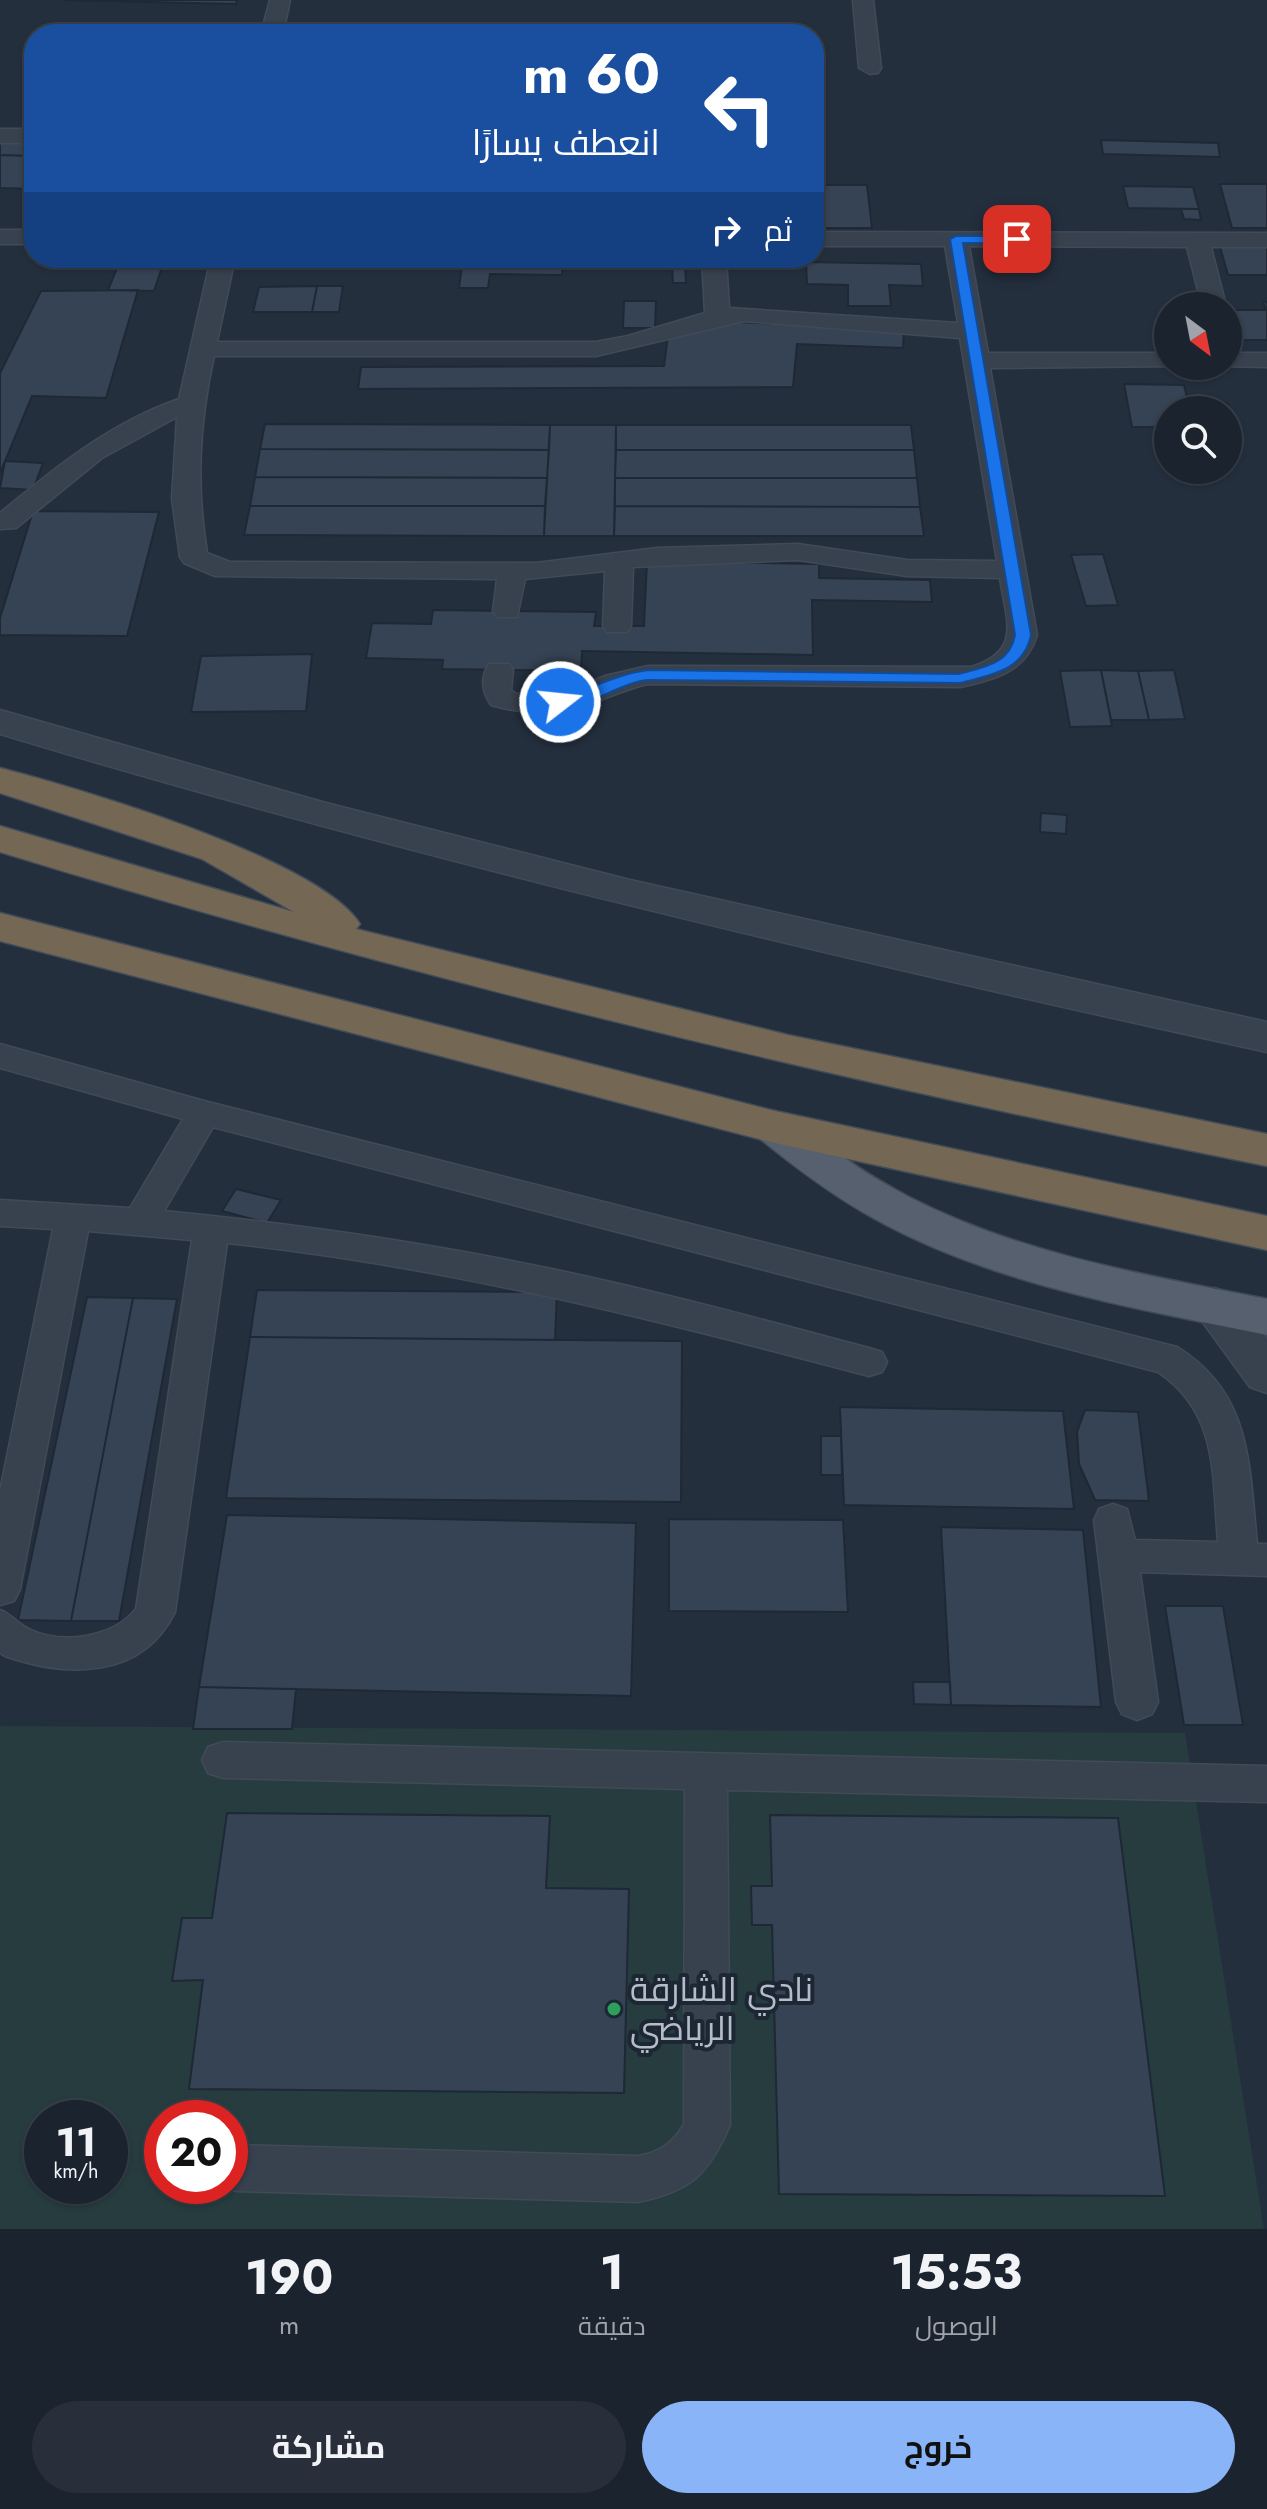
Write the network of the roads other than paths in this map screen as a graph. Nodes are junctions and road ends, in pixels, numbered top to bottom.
1 (280, 0) edge
2 (863, 0) edge
3 (274, 24) edge
4 (870, 68) dead end
5 (0, 136) edge
6 (24, 136) edge
7 (0, 237) edge
8 (24, 237) edge
9 (824, 239) edge
10 (956, 239) junction
11 (1197, 240) junction
12 (1267, 240) edge
13 (221, 268) edge
14 (715, 268) edge
15 (1210, 292) edge
16 (717, 317) junction
17 (973, 332) junction
18 (203, 349) junction
19 (1154, 360) edge
20 (1242, 360) edge
21 (1267, 360) edge
22 (977, 361) junction
23 (191, 403) junction
24 (6, 522) dead end
25 (619, 560) junction
26 (1012, 570) junction
27 (512, 571) junction
28 (507, 611) dead end
29 (499, 670) dead end
30 (615, 682) junction
31 (0, 722) edge
32 (0, 780) edge
33 (0, 839) edge
34 (0, 927) edge
35 (374, 948) junction
36 (1267, 1037) edge
37 (0, 1056) edge
38 (204, 1113) junction
39 (775, 1127) junction
40 (1267, 1150) edge
41 (0, 1213) edge
42 (73, 1216) junction
43 (141, 1220) junction
44 (212, 1227) junction
45 (1267, 1233) edge
46 (1214, 1306) junction
47 (1267, 1317) edge
48 (869, 1362) dead end
49 (1267, 1374) edge
50 (1253, 1559) edge
51 (0, 1589) edge
52 (0, 1627) edge
53 (1137, 1702) dead end
54 (223, 1760) dead end
55 (706, 1771) junction
56 (1267, 1784) edge
57 (248, 2168) edge

1 - 3 lane
2 - 4 lane
5 - 6 lane
7 - 8 lane
9 - 10 lane
10 - 11 lane
10 - 17 lane
11 - 12 lane
11 - 15 lane
13 - 18 lane
14 - 16 lane
16 - 17 lane
16 - 18 lane
17 - 22 lane
18 - 23 lane
19 - 22 lane
20 - 21 lane
22 - 26 lane
23 - 24 lane
23 - 27 lane
25 - 26 lane
25 - 27 lane
25 - 30 lane
26 - 30 lane
27 - 28 lane
29 - 30 lane
31 - 36 street
32 - 35 highway
33 - 35 highway
34 - 39 highway
35 - 40 highway
37 - 38 lane
38 - 43 lane
38 - 50 lane
39 - 45 highway
39 - 46 main road
41 - 42 lane
42 - 43 lane
42 - 51 lane
43 - 44 lane
44 - 48 lane
44 - 52 lane
46 - 47 main road
46 - 49 street
50 - 53 lane
54 - 55 lane
55 - 56 lane
55 - 57 lane

